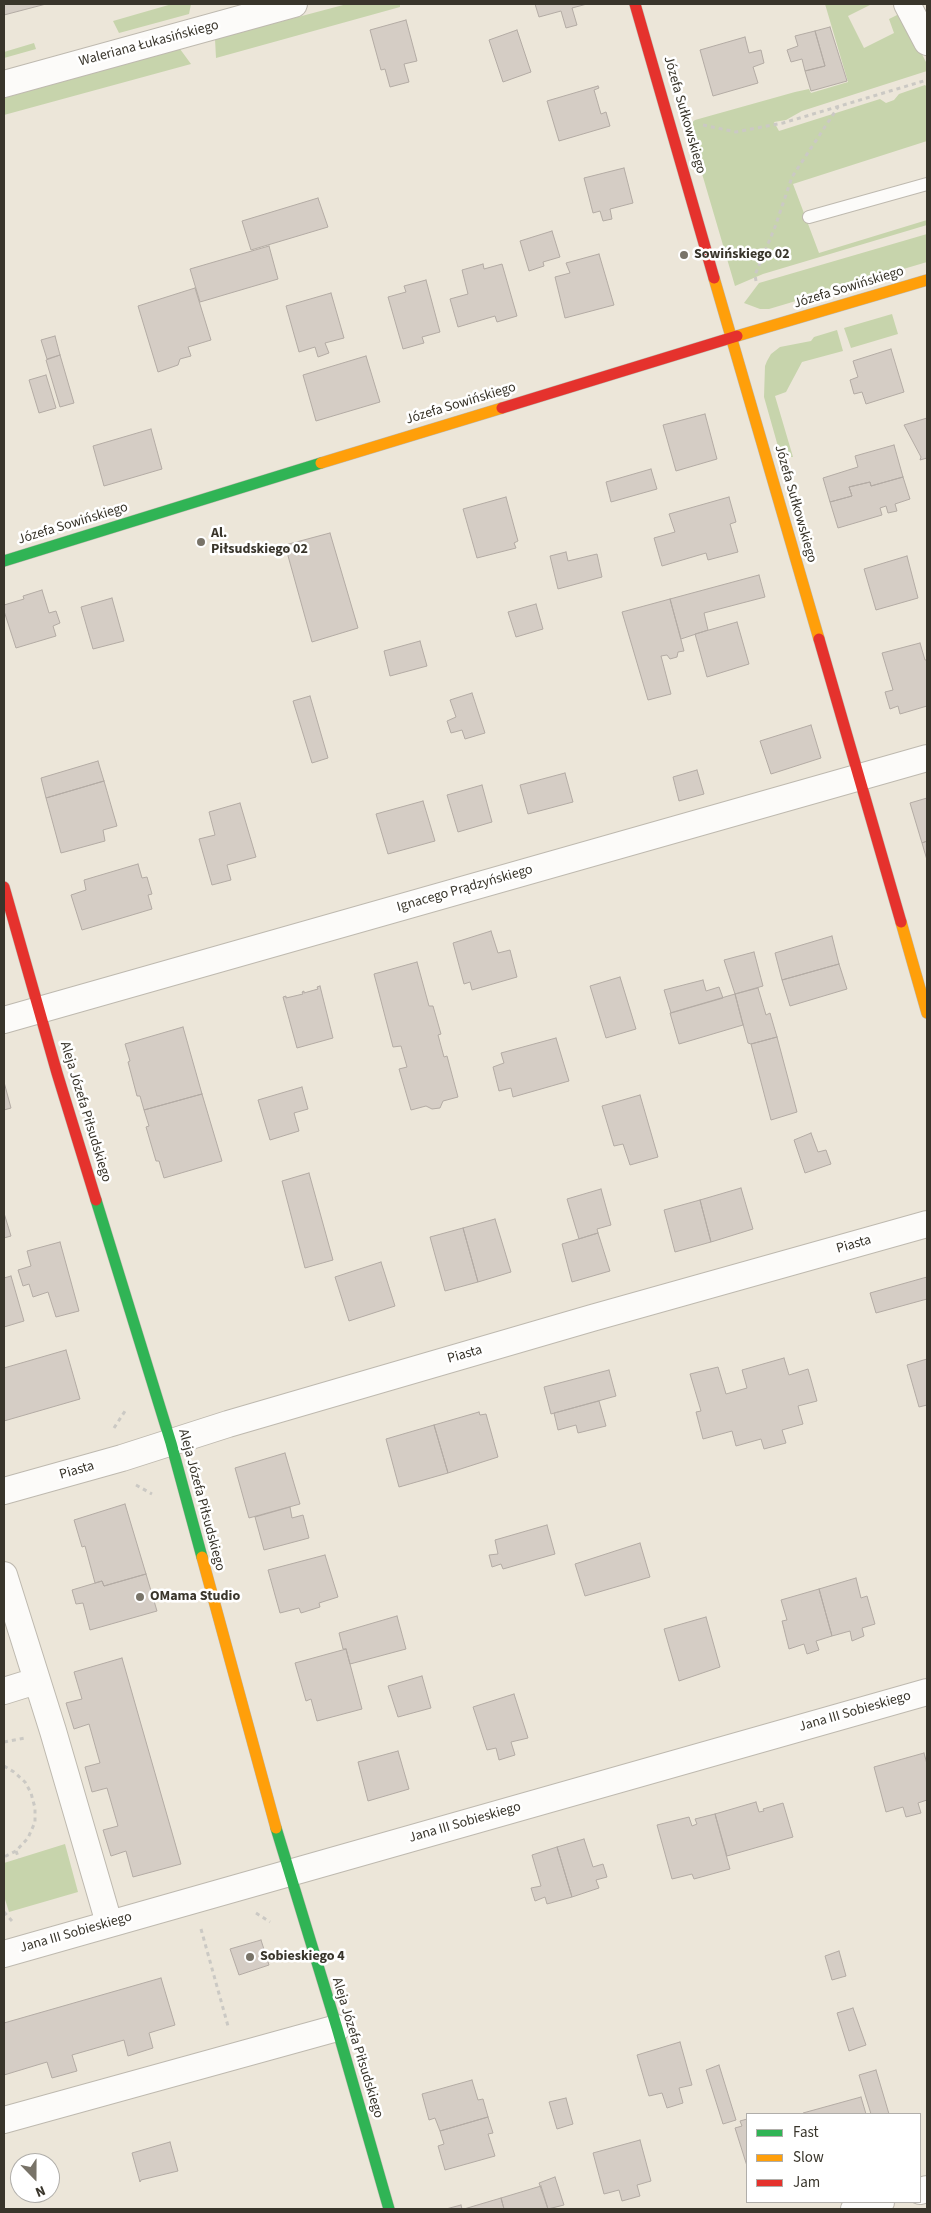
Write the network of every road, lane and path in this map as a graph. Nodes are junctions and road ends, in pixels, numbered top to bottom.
1 (294, 4) edge
2 (636, 4) edge
3 (907, 4) edge
4 (927, 42) edge
5 (927, 80) edge
6 (4, 84) edge
7 (839, 106) junction
8 (670, 119) junction
9 (927, 184) edge
10 (810, 217) dead end
11 (927, 280) edge
12 (756, 281) dead end
13 (732, 338) junction
14 (4, 561) edge
15 (927, 758) edge
16 (859, 778) junction
17 (4, 887) edge
18 (38, 1009) junction
19 (927, 1013) edge
20 (4, 1020) edge
21 (927, 1224) edge
22 (170, 1443) junction
23 (4, 1491) edge
24 (4, 1575) edge
25 (36, 1681) junction
26 (4, 1692) edge
27 (927, 1692) edge
28 (4, 1766) edge
29 (16, 1851) junction
30 (4, 1857) edge
31 (18, 1859) dead end
32 (288, 1873) junction
33 (193, 1899) junction
34 (109, 1923) junction
35 (4, 1954) edge
36 (337, 2028) junction
37 (236, 2056) junction
38 (4, 2120) edge
39 (877, 2203) edge
40 (389, 2209) edge
41 (854, 2209) edge

1 - 6 street, Waleriana Łukasińskiego
2 - 8 street, Józefa Sułkowskiego
3 - 4 street
5 - 7 path
7 - 8 path
7 - 12 path
8 - 13 street, Józefa Sułkowskiego
9 - 10 lane
11 - 13 street, Józefa Sowińskiego
13 - 14 street, Józefa Sowińskiego
13 - 16 street, Józefa Sułkowskiego
15 - 16 street, Ignacego Prądzyńskiego
16 - 18 street, Ignacego Prądzyńskiego
16 - 19 street, Józefa Sułkowskiego
17 - 18 street, Aleja Józefa Piłsudskiego
18 - 20 street, Ignacego Prądzyńskiego
18 - 22 street, Aleja Józefa Piłsudskiego
21 - 22 street, Piasta
22 - 23 street, Piasta
22 - 32 street, Aleja Józefa Piłsudskiego
24 - 25 street
25 - 26 street
25 - 34 street
27 - 32 street, Jana III Sobieskiego
28 - 29 path
29 - 30 path
29 - 31 path
32 - 33 street, Jana III Sobieskiego
32 - 36 street, Aleja Józefa Piłsudskiego
33 - 34 street, Jana III Sobieskiego
33 - 37 path
34 - 35 street, Jana III Sobieskiego
36 - 37 street
36 - 40 street, Aleja Józefa Piłsudskiego
37 - 38 street
39 - 41 street

